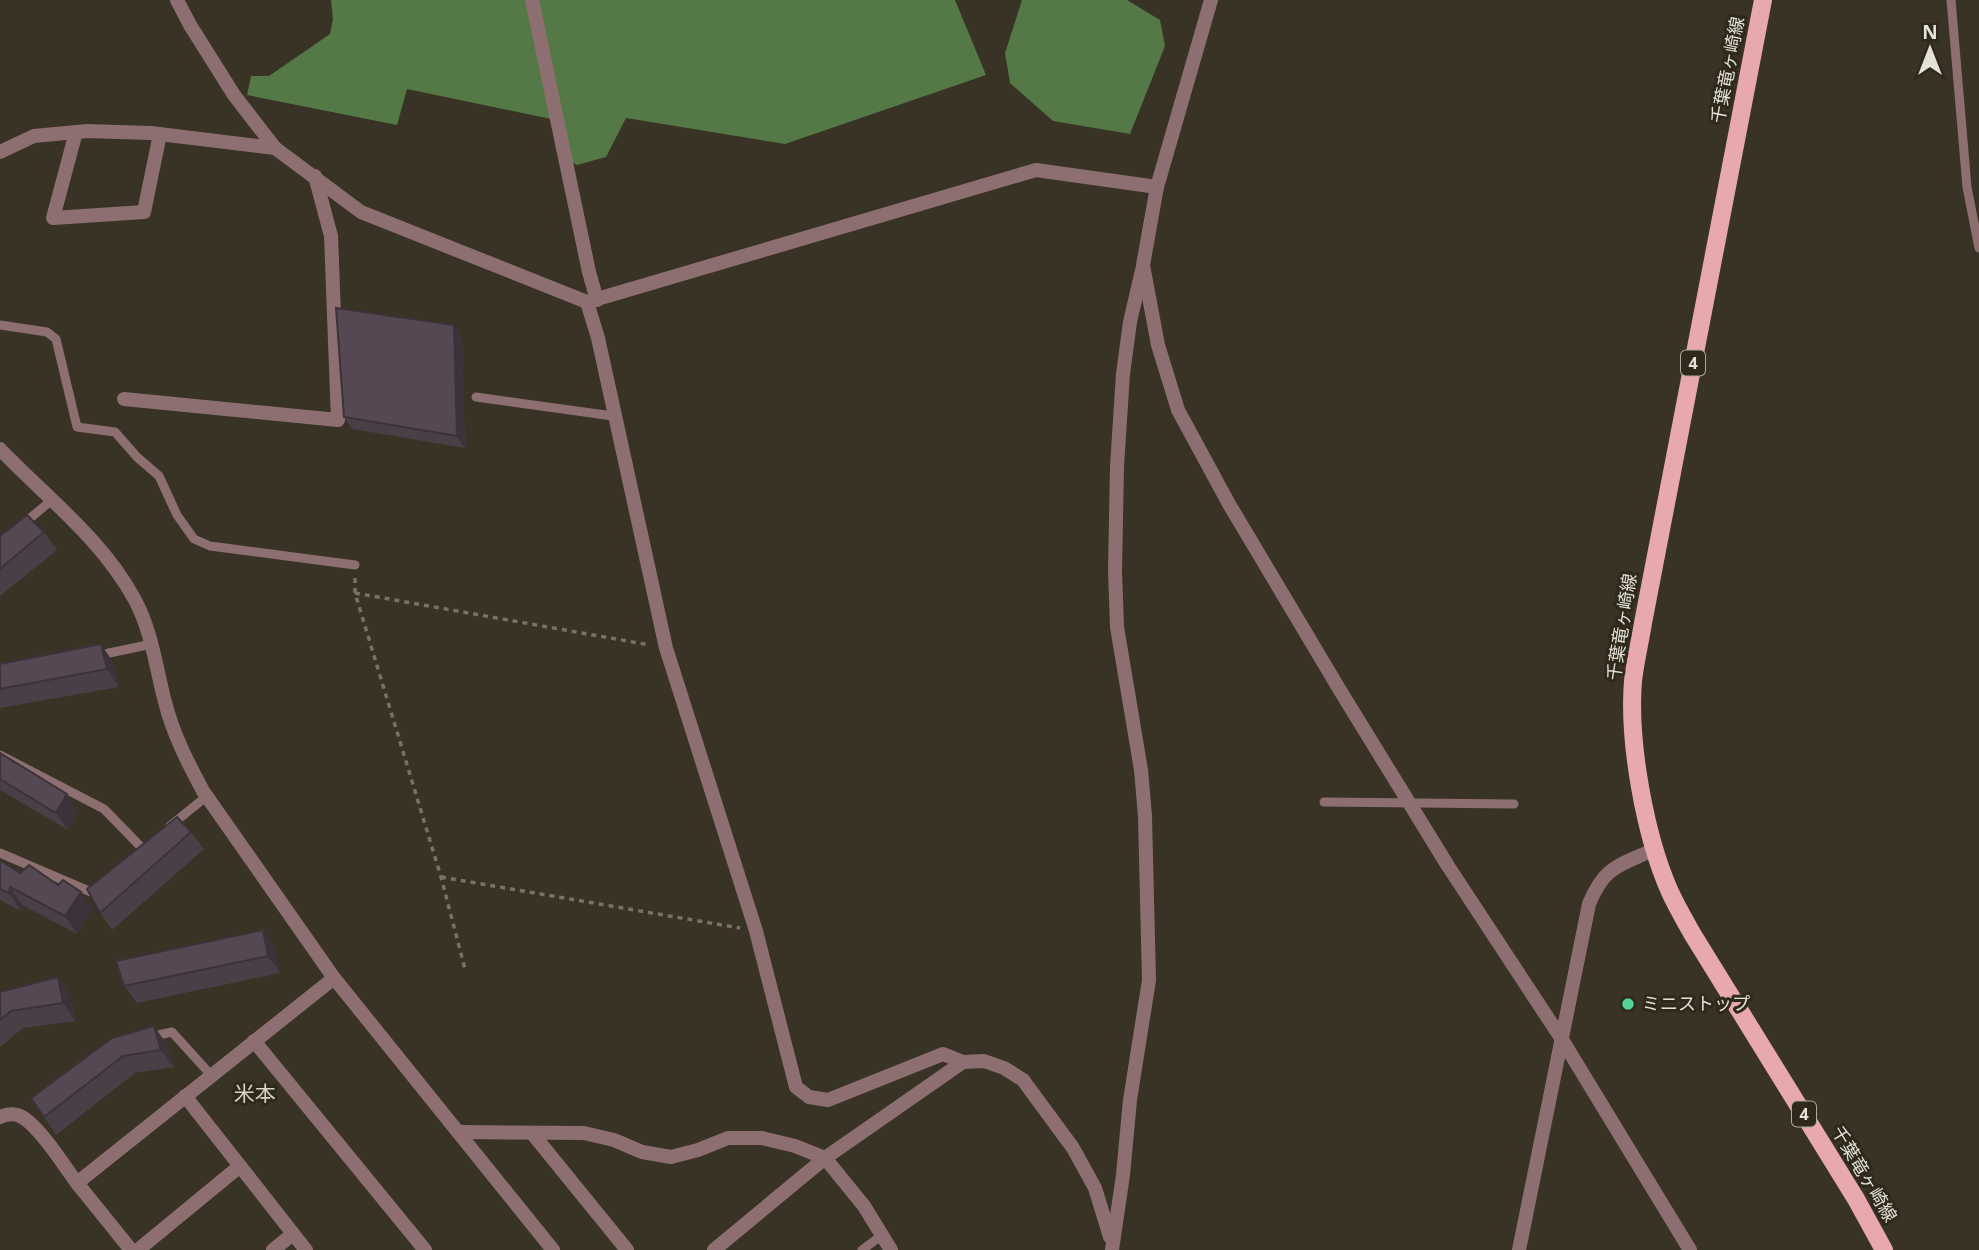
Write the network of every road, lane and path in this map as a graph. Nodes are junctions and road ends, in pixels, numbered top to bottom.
1 (177, 0) edge
2 (532, 0) edge
3 (1211, 0) edge
4 (1763, 0) edge
5 (1951, 0) edge
6 (76, 132) junction
7 (160, 134) junction
8 (275, 148) junction
9 (0, 152) edge
10 (315, 176) junction
11 (1157, 187) junction
12 (1979, 248) edge
13 (1143, 265) junction
14 (592, 301) junction
15 (0, 325) edge
16 (476, 397) dead end
17 (124, 399) dead end
18 (613, 416) junction
19 (0, 449) edge
20 (52, 499) junction
21 (10, 534) edge
22 (355, 565) joint
23 (355, 593) junction
24 (152, 644) junction
25 (666, 648) junction
26 (89, 657) edge
27 (0, 755) edge
28 (207, 796) junction
29 (1324, 802) dead end
30 (1409, 803) junction
31 (1514, 804) dead end
32 (164, 831) edge
33 (154, 840) edge
34 (143, 849) junction
35 (1655, 849) junction
36 (0, 853) edge
37 (133, 858) edge
38 (441, 877) junction
39 (102, 884) edge
40 (756, 931) junction
41 (465, 969) dead end
42 (334, 978) junction
43 (1561, 1038) junction
44 (139, 1039) edge
45 (254, 1041) junction
46 (963, 1062) junction
47 (211, 1075) junction
48 (185, 1096) junction
49 (0, 1117) edge
50 (458, 1132) junction
51 (532, 1133) junction
52 (825, 1158) junction
53 (240, 1166) junction
54 (78, 1183) junction
55 (293, 1234) junction
56 (882, 1235) junction
57 (1112, 1246) edge
58 (549, 1249) edge
59 (131, 1250) edge
60 (138, 1250) edge
61 (273, 1250) edge
62 (306, 1250) edge
63 (425, 1250) edge
64 (627, 1250) edge
65 (714, 1250) edge
66 (862, 1250) edge
67 (891, 1250) edge
68 (1519, 1250) edge
69 (1690, 1250) edge
70 (1884, 1250) edge

1 - 8 street
2 - 14 street
3 - 11 street
4 - 35 main road, 千葉竜ヶ崎線 / 4
5 - 12 lane
6 - 7 street
6 - 7 street
6 - 9 street
7 - 8 street
8 - 10 street
10 - 14 street
10 - 17 street
11 - 13 street
11 - 14 street
13 - 30 street
13 - 57 street
14 - 18 street
15 - 22 lane
16 - 18 lane
18 - 25 street
19 - 20 street
20 - 21 lane
20 - 24 street
22 - 23 path
23 - 25 path
23 - 38 path
24 - 26 lane
24 - 28 street
25 - 40 street
27 - 34 lane
28 - 32 lane
28 - 42 street
29 - 30 lane
30 - 31 lane
30 - 43 street
33 - 34 lane
34 - 37 lane
35 - 43 street
35 - 70 main road, 千葉竜ヶ崎線 / 4
36 - 39 lane
38 - 40 path
38 - 41 path
40 - 46 street
42 - 45 street
42 - 50 street
43 - 68 street
43 - 69 street
44 - 47 lane
45 - 47 street
45 - 63 street
46 - 52 street
46 - 57 street
47 - 48 street
48 - 53 street
48 - 54 street
49 - 54 street
50 - 51 street
50 - 58 street
51 - 52 street
51 - 64 street
52 - 56 street
52 - 65 street
53 - 55 street
53 - 60 street
54 - 59 street
55 - 61 street
55 - 62 street
56 - 66 lane
56 - 67 street

